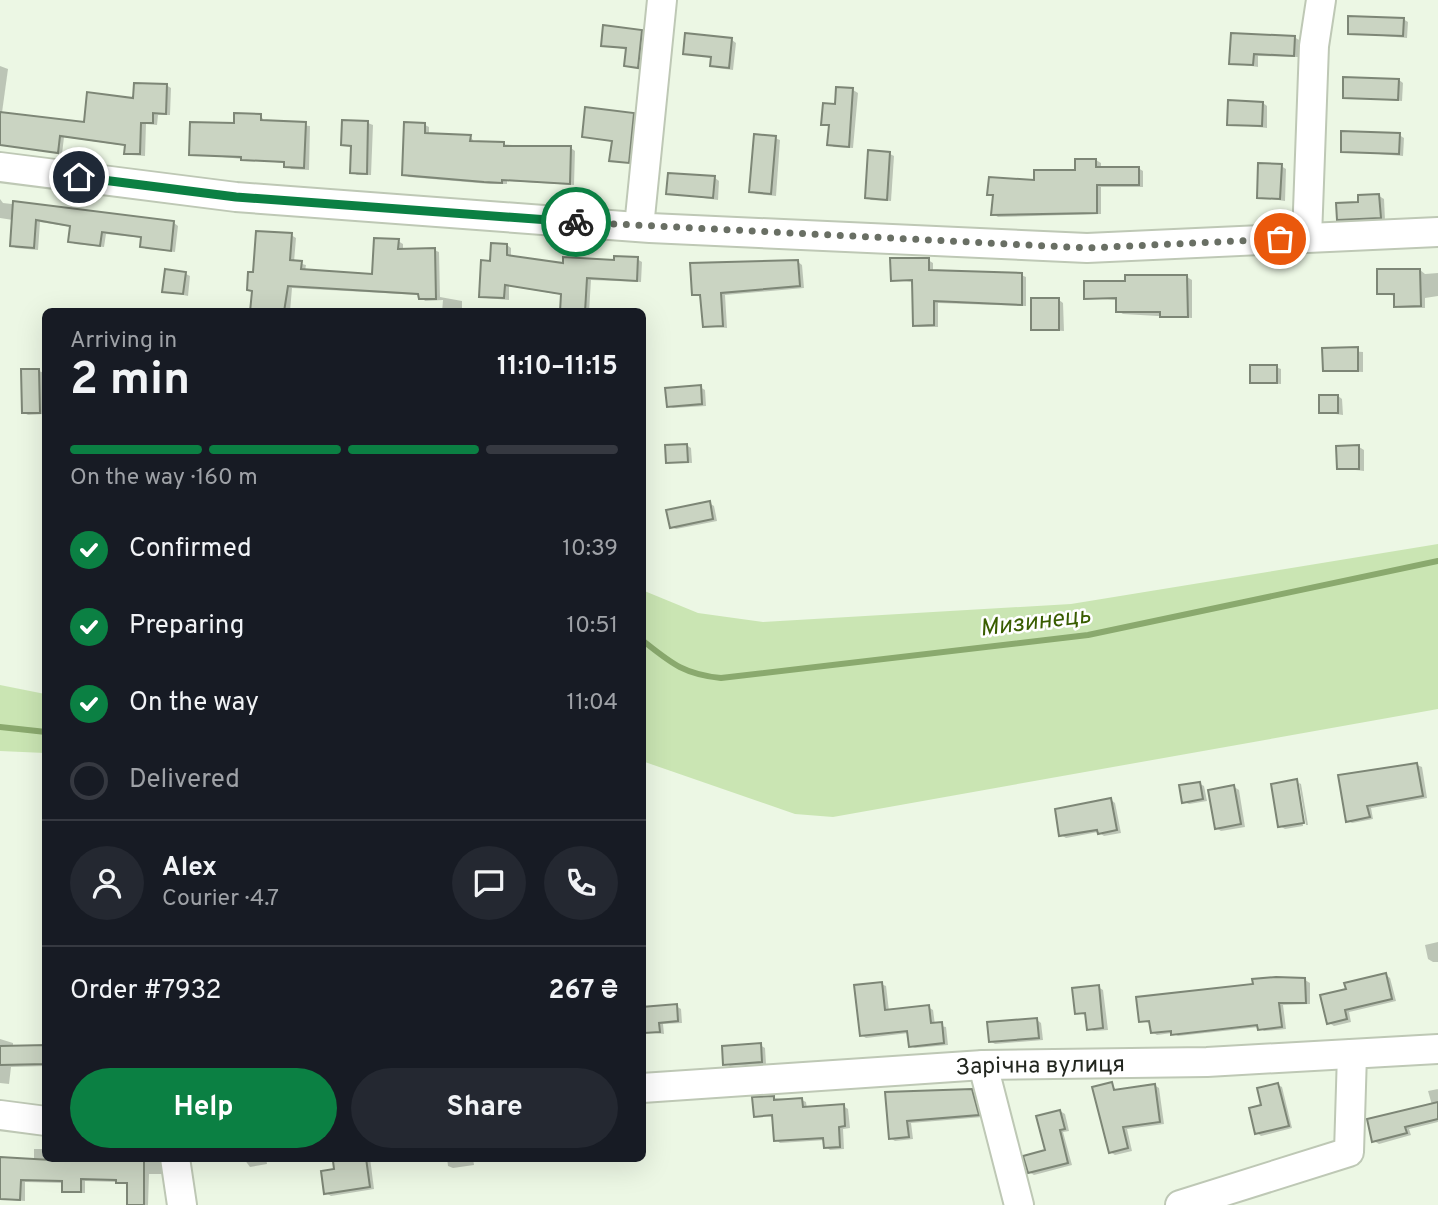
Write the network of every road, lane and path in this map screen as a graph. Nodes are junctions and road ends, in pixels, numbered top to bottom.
1 (662, 0) edge
2 (1321, 0) edge
3 (0, 167) edge
4 (639, 227) junction
5 (1438, 232) edge
6 (1307, 237) junction
7 (1438, 1049) edge
8 (1352, 1054) junction
9 (984, 1065) junction
10 (646, 1088) edge
11 (0, 1115) edge
12 (42, 1120) edge
13 (175, 1162) edge
14 (181, 1205) edge
15 (1019, 1205) edge
16 (1180, 1205) edge

1 - 4 street
2 - 6 street
3 - 4 street
4 - 6 street
5 - 6 street
7 - 8 street, Зарічна вулиця
8 - 9 street, Зарічна вулиця
8 - 16 street
9 - 10 street, Зарічна вулиця
9 - 15 street
11 - 12 street
13 - 14 street

